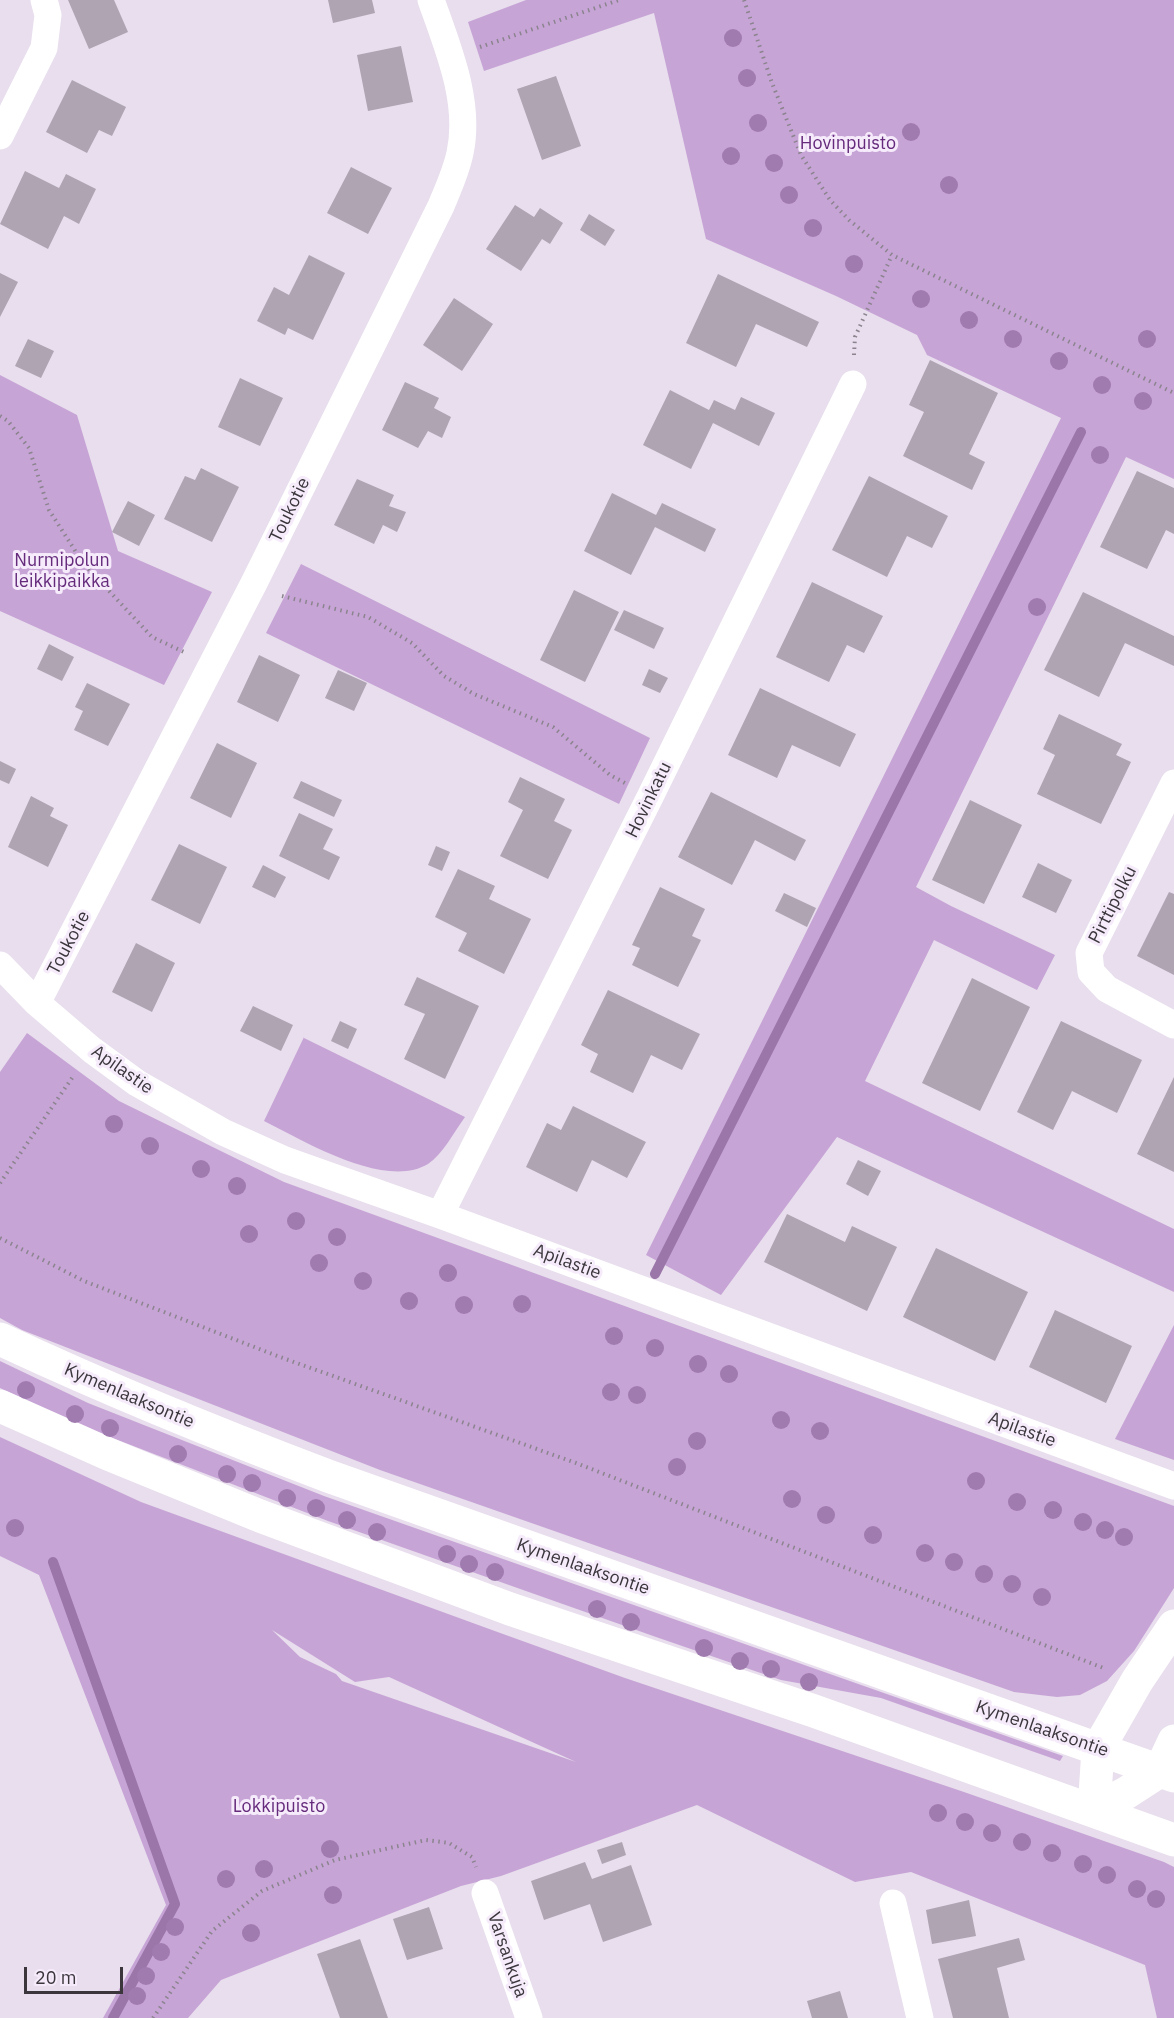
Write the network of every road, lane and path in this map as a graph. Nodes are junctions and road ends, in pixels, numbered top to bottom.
1 (44, 0) edge
2 (432, 0) edge
3 (619, 0) edge
4 (744, 0) edge
5 (451, 57) junction
6 (0, 136) edge
7 (892, 255) junction
8 (854, 384) joint
9 (1174, 393) edge
10 (0, 416) edge
11 (254, 583) junction
12 (212, 666) junction
13 (1174, 783) edge
14 (650, 797) junction
15 (0, 965) edge
16 (37, 1003) junction
17 (1174, 1025) edge
18 (92, 1050) junction
19 (0, 1183) edge
20 (440, 1215) junction
21 (0, 1238) edge
22 (0, 1339) edge
23 (0, 1406) edge
24 (1174, 1486) edge
25 (1174, 1626) edge
26 (1107, 1669) dead end
27 (1174, 1740) edge
28 (1098, 1749) junction
29 (1167, 1773) edge
30 (1094, 1810) junction
31 (1174, 1840) edge
32 (485, 1893) joint
33 (893, 1903) dead end
34 (153, 2018) edge
35 (529, 2018) edge
36 (920, 2018) edge

1 - 6 street
2 - 5 street, Toukotie
3 - 5 path
4 - 7 path
5 - 11 street, Toukotie
7 - 8 path
7 - 9 path
8 - 14 street, Hovinkatu
10 - 12 path
11 - 12 street, Toukotie
11 - 14 path
12 - 16 street, Toukotie
13 - 17 street, Pirttipolku
14 - 20 street, Hovinkatu
15 - 16 street, Apilastie
16 - 18 street, Apilastie
18 - 19 path
18 - 20 street, Apilastie
20 - 24 street, Apilastie
21 - 26 path
22 - 28 main road, Kymenlaaksontie
23 - 30 main road
25 - 28 main road
27 - 29 main road
28 - 29 main road, Kymenlaaksontie
28 - 30 main road
29 - 30 main road
30 - 31 main road
32 - 34 path
32 - 35 street, Varsankuja
33 - 36 street

